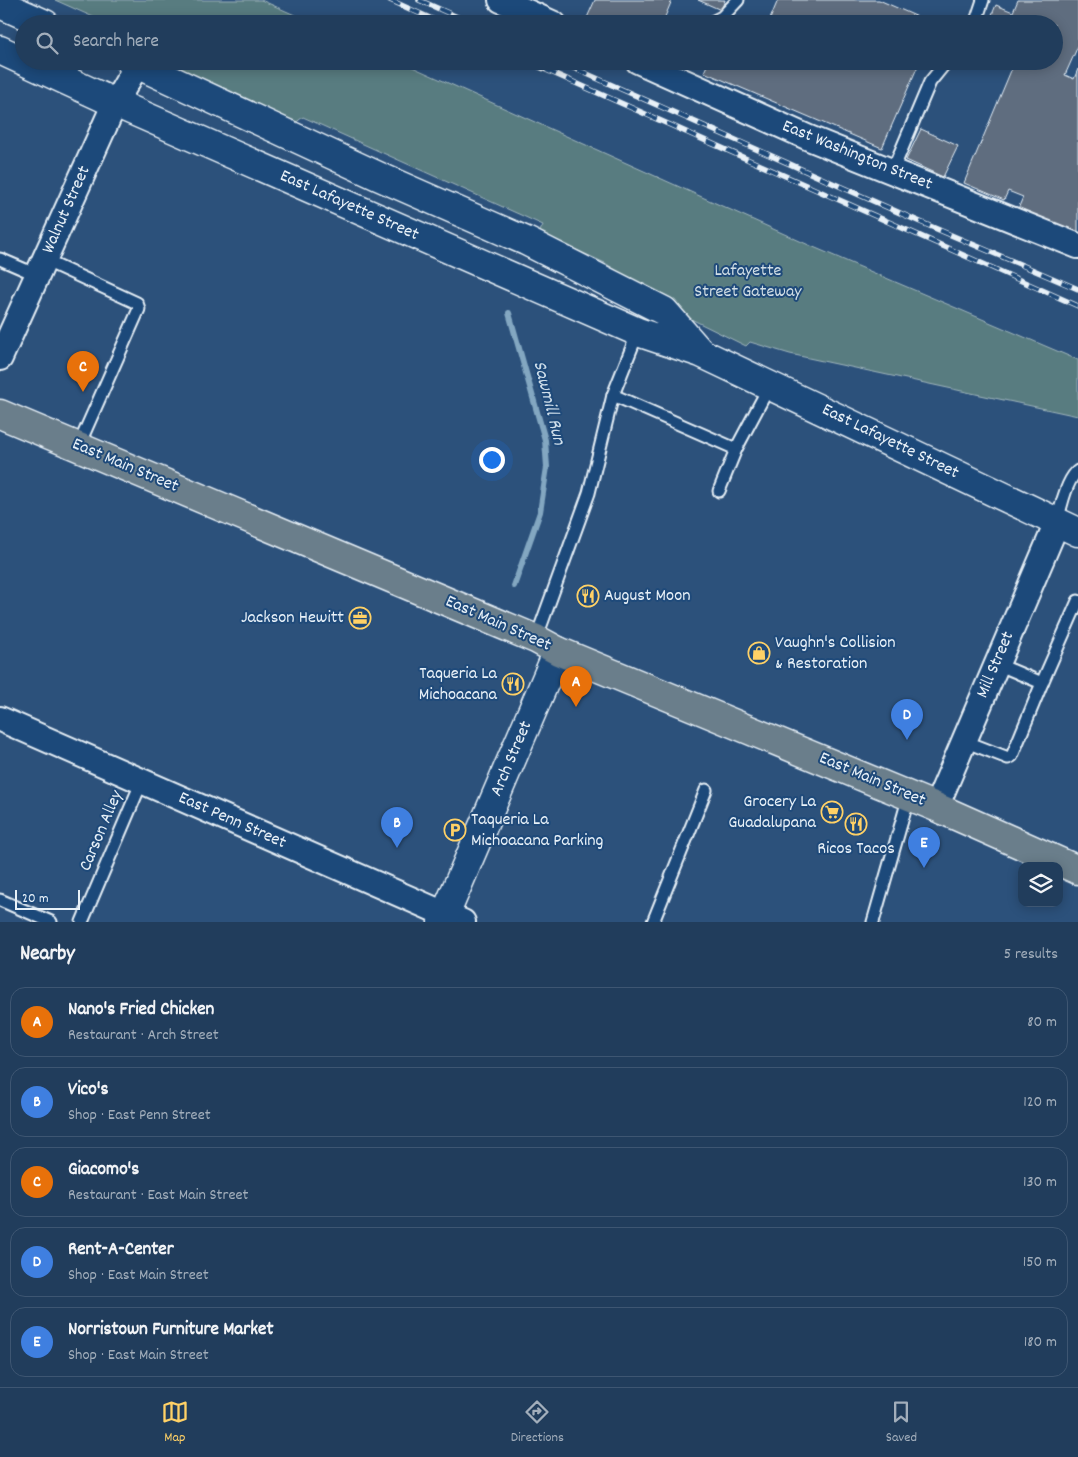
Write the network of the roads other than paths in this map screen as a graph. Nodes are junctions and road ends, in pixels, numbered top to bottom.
1 (502, 0) edge
2 (738, 0) edge
3 (983, 0) edge
4 (0, 4) edge
5 (25, 15) edge
6 (534, 15) edge
7 (724, 15) edge
8 (978, 15) edge
9 (0, 50) edge
10 (15, 57) edge
11 (43, 70) edge
12 (131, 70) edge
13 (149, 70) edge
14 (660, 70) edge
15 (940, 70) edge
16 (115, 104) junction
17 (892, 172) junction
18 (1078, 246) edge
19 (0, 259) edge
20 (41, 268) junction
21 (638, 332) junction
22 (701, 353) junction
23 (0, 358) edge
24 (770, 385) junction
25 (613, 395) junction
26 (0, 414) edge
27 (78, 447) junction
28 (736, 449) junction
29 (1078, 471) edge
30 (719, 490) dead end
31 (1068, 528) edge
32 (1078, 601) edge
33 (547, 645) junction
34 (997, 664) junction
35 (1042, 683) junction
36 (0, 719) edge
37 (964, 742) junction
38 (142, 781) junction
39 (706, 790) dead end
40 (910, 796) junction
41 (936, 807) junction
42 (1078, 870) edge
43 (0, 900) edge
44 (450, 919) edge
45 (51, 922) edge
46 (82, 922) edge
47 (652, 922) edge
48 (873, 922) edge

1 - 6 street
2 - 7 lane
3 - 8 lane
4 - 5 street
9 - 10 street, East Lafayette Street
11 - 16 street, East Lafayette Street
12 - 16 street, Walnut Street
13 - 22 street, East Lafayette Street
14 - 17 street, East Washington Street
15 - 17 lane
16 - 20 street, Walnut Street
16 - 21 street, East Lafayette Street
17 - 18 street, East Washington Street
19 - 20 lane
20 - 23 street, Walnut Street
20 - 27 lane
21 - 22 street, East Lafayette Street
21 - 25 lane
22 - 24 street, East Lafayette Street
24 - 28 lane
24 - 31 street, East Lafayette Street
25 - 28 lane
25 - 33 lane
26 - 27 main road, East Main Street
27 - 33 main road, East Main Street
28 - 30 lane
29 - 31 lane
31 - 34 street, Mill Street
32 - 35 lane
33 - 40 main road, East Main Street
33 - 44 street, Arch Street
34 - 35 lane
34 - 37 street, Mill Street
35 - 37 lane
36 - 38 street, East Penn Street
37 - 41 street, Mill Street
38 - 44 street, East Penn Street
38 - 46 lane, Carson Alley
39 - 47 lane
40 - 41 main road, East Main Street
40 - 48 lane
41 - 42 main road, East Main Street
43 - 45 lane

